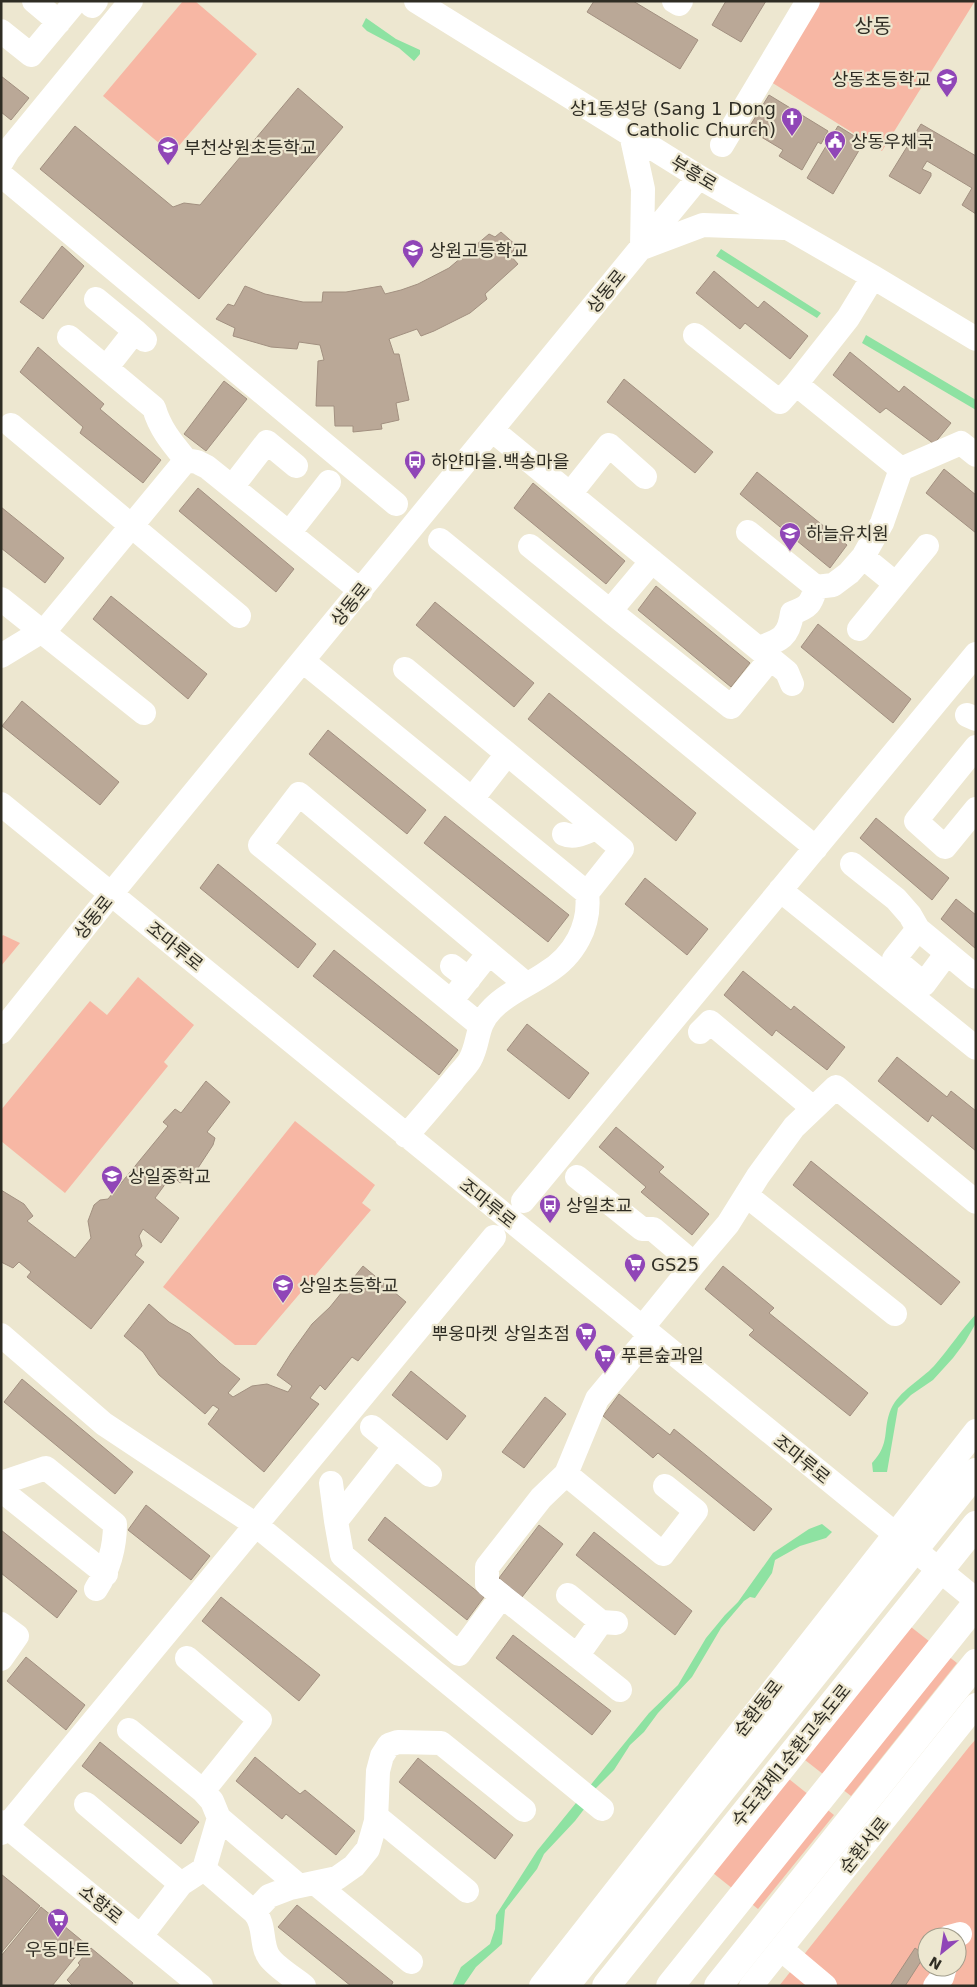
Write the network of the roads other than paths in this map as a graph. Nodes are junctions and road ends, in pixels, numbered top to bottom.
1 (34, 1) edge
2 (131, 1) edge
3 (416, 1) edge
4 (674, 1) edge
5 (681, 1) edge
6 (808, 1) edge
7 (88, 3) edge
8 (59, 22) junction
9 (1, 31) edge
10 (631, 134) junction
11 (722, 145) dead end
12 (1, 163) edge
13 (1, 175) edge
14 (699, 177) junction
15 (788, 228) junction
16 (642, 248) junction
17 (874, 277) junction
18 (96, 299) dead end
19 (695, 335) dead end
20 (69, 337) dead end
21 (976, 338) edge
22 (106, 368) junction
23 (796, 384) junction
24 (11, 425) dead end
25 (492, 430) junction
26 (976, 455) edge
27 (186, 460) junction
28 (296, 466) dead end
29 (901, 470) junction
30 (645, 476) dead end
31 (329, 482) dead end
32 (232, 486) junction
33 (570, 494) junction
34 (396, 504) dead end
35 (132, 525) junction
36 (748, 532) dead end
37 (289, 533) junction
38 (440, 540) dead end
39 (530, 546) dead end
40 (927, 546) dead end
41 (863, 557) junction
42 (652, 561) junction
43 (896, 584) junction
44 (816, 587) junction
45 (361, 591) junction
46 (1, 599) edge
47 (610, 611) junction
48 (239, 616) dead end
49 (859, 629) dead end
50 (42, 632) junction
51 (764, 653) junction
52 (976, 654) edge
53 (1, 656) edge
54 (303, 661) junction
55 (406, 669) dead end
56 (792, 684) dead end
57 (144, 713) dead end
58 (976, 747) edge
59 (507, 754) junction
60 (472, 799) junction
61 (1, 804) edge
62 (976, 810) edge
63 (596, 828) junction
64 (564, 834) dead end
65 (816, 848) junction
66 (852, 864) dead end
67 (780, 890) junction
68 (111, 894) junction
69 (587, 894) junction
70 (918, 929) junction
71 (489, 953) junction
72 (947, 953) junction
73 (976, 977) edge
74 (526, 984) junction
75 (451, 1001) junction
76 (480, 1025) junction
77 (1, 1032) edge
78 (700, 1032) dead end
79 (976, 1048) edge
80 (813, 1108) junction
81 (406, 1136) junction
82 (577, 1177) dead end
83 (746, 1195) junction
84 (523, 1201) dead end
85 (976, 1202) edge
86 (494, 1237) dead end
87 (694, 1264) junction
88 (895, 1314) dead end
89 (646, 1332) junction
90 (1, 1335) edge
91 (372, 1427) dead end
92 (976, 1431) edge
93 (395, 1446) junction
94 (976, 1472) edge
95 (566, 1474) junction
96 (430, 1475) dead end
97 (1, 1483) edge
98 (331, 1483) dead end
99 (665, 1486) dead end
100 (1, 1490) edge
101 (336, 1521) junction
102 (256, 1525) junction
103 (976, 1525) edge
104 (894, 1535) junction
105 (568, 1595) dead end
106 (502, 1596) junction
107 (976, 1600) edge
108 (976, 1604) edge
109 (1, 1624) edge
110 (577, 1656) junction
111 (187, 1658) dead end
112 (1, 1659) edge
113 (976, 1663) edge
114 (620, 1690) dead end
115 (976, 1705) edge
116 (129, 1730) dead end
117 (203, 1791) junction
118 (86, 1804) dead end
119 (602, 1809) dead end
120 (524, 1810) dead end
121 (377, 1817) junction
122 (219, 1818) junction
123 (3, 1827) edge
124 (204, 1869) junction
125 (181, 1884) junction
126 (307, 1884) junction
127 (467, 1891) dead end
128 (254, 1912) junction
129 (140, 1936) junction
130 (781, 1949) junction
131 (411, 1962) dead end
132 (201, 1986) edge
133 (304, 1986) edge
134 (541, 1986) edge
135 (565, 1986) edge
136 (606, 1986) edge
137 (670, 1986) edge
138 (718, 1986) edge
139 (751, 1986) edge
140 (825, 1986) edge

1 - 8 street
2 - 12 street
3 - 10 street, 부흥로
4 - 5 street
6 - 11 street
7 - 8 street
8 - 9 street
10 - 14 street, 부흥로
10 - 16 street
13 - 34 street
14 - 15 street, 부흥로
14 - 16 street, 상동로
15 - 16 street
15 - 17 street, 부흥로
16 - 25 street, 상동로
17 - 21 street, 부흥로
17 - 23 street
18 - 22 street
19 - 23 street
20 - 22 street
22 - 27 street
23 - 29 street
24 - 35 street
25 - 33 street
25 - 45 street, 상동로
26 - 29 street
27 - 32 street
27 - 35 street
28 - 32 street
29 - 41 street
30 - 33 street
31 - 37 street
32 - 37 street
33 - 42 street
35 - 48 street
35 - 50 street
36 - 44 street
37 - 45 street
38 - 65 street
39 - 47 street
40 - 43 street
41 - 43 street
41 - 44 street
42 - 47 street
42 - 51 street
43 - 49 street
44 - 51 street
45 - 54 street, 상동로
46 - 50 street
47 - 51 street
50 - 53 street
50 - 57 street
51 - 56 street
52 - 65 street
54 - 60 street
54 - 68 street, 상동로
55 - 59 street
58 - 62 street
59 - 60 street
59 - 63 street
60 - 69 street
61 - 68 street, 조마루로
63 - 64 street
63 - 69 street
65 - 67 street
66 - 70 street
67 - 79 street
67 - 84 street
68 - 77 street, 상동로
68 - 81 street, 조마루로
69 - 74 street
70 - 72 street
70 - 72 street
71 - 74 street
71 - 75 street
71 - 75 street
72 - 73 street
74 - 76 street
75 - 76 street
76 - 81 street
78 - 80 street
80 - 83 street
80 - 85 street
81 - 89 street, 조마루로
82 - 87 street
83 - 87 street
83 - 88 street
86 - 102 street
87 - 89 street
89 - 95 street
89 - 104 street, 조마루로
90 - 102 street
91 - 93 street
92 - 104 street, 순환동로
93 - 96 street
93 - 101 street
94 - 135 highway
95 - 99 street
95 - 106 street
97 - 100 street
98 - 101 street
101 - 106 street
102 - 119 street
102 - 123 street
103 - 136 highway, 수도권제1순환고속도로
104 - 107 street, 조마루로
104 - 134 street, 순환동로
105 - 110 street
106 - 110 street
108 - 137 highway
109 - 112 street
110 - 114 street
111 - 117 street
113 - 138 highway
115 - 130 street, 순환서로
116 - 117 street
117 - 122 street
118 - 125 street
120 - 121 street
121 - 126 street
121 - 127 street
122 - 124 street
122 - 126 street
123 - 129 street, 소향로
124 - 125 street
124 - 128 street
125 - 129 street
126 - 128 street
126 - 131 street
128 - 133 street
129 - 132 street, 소향로
130 - 139 street, 순환서로
130 - 140 street

